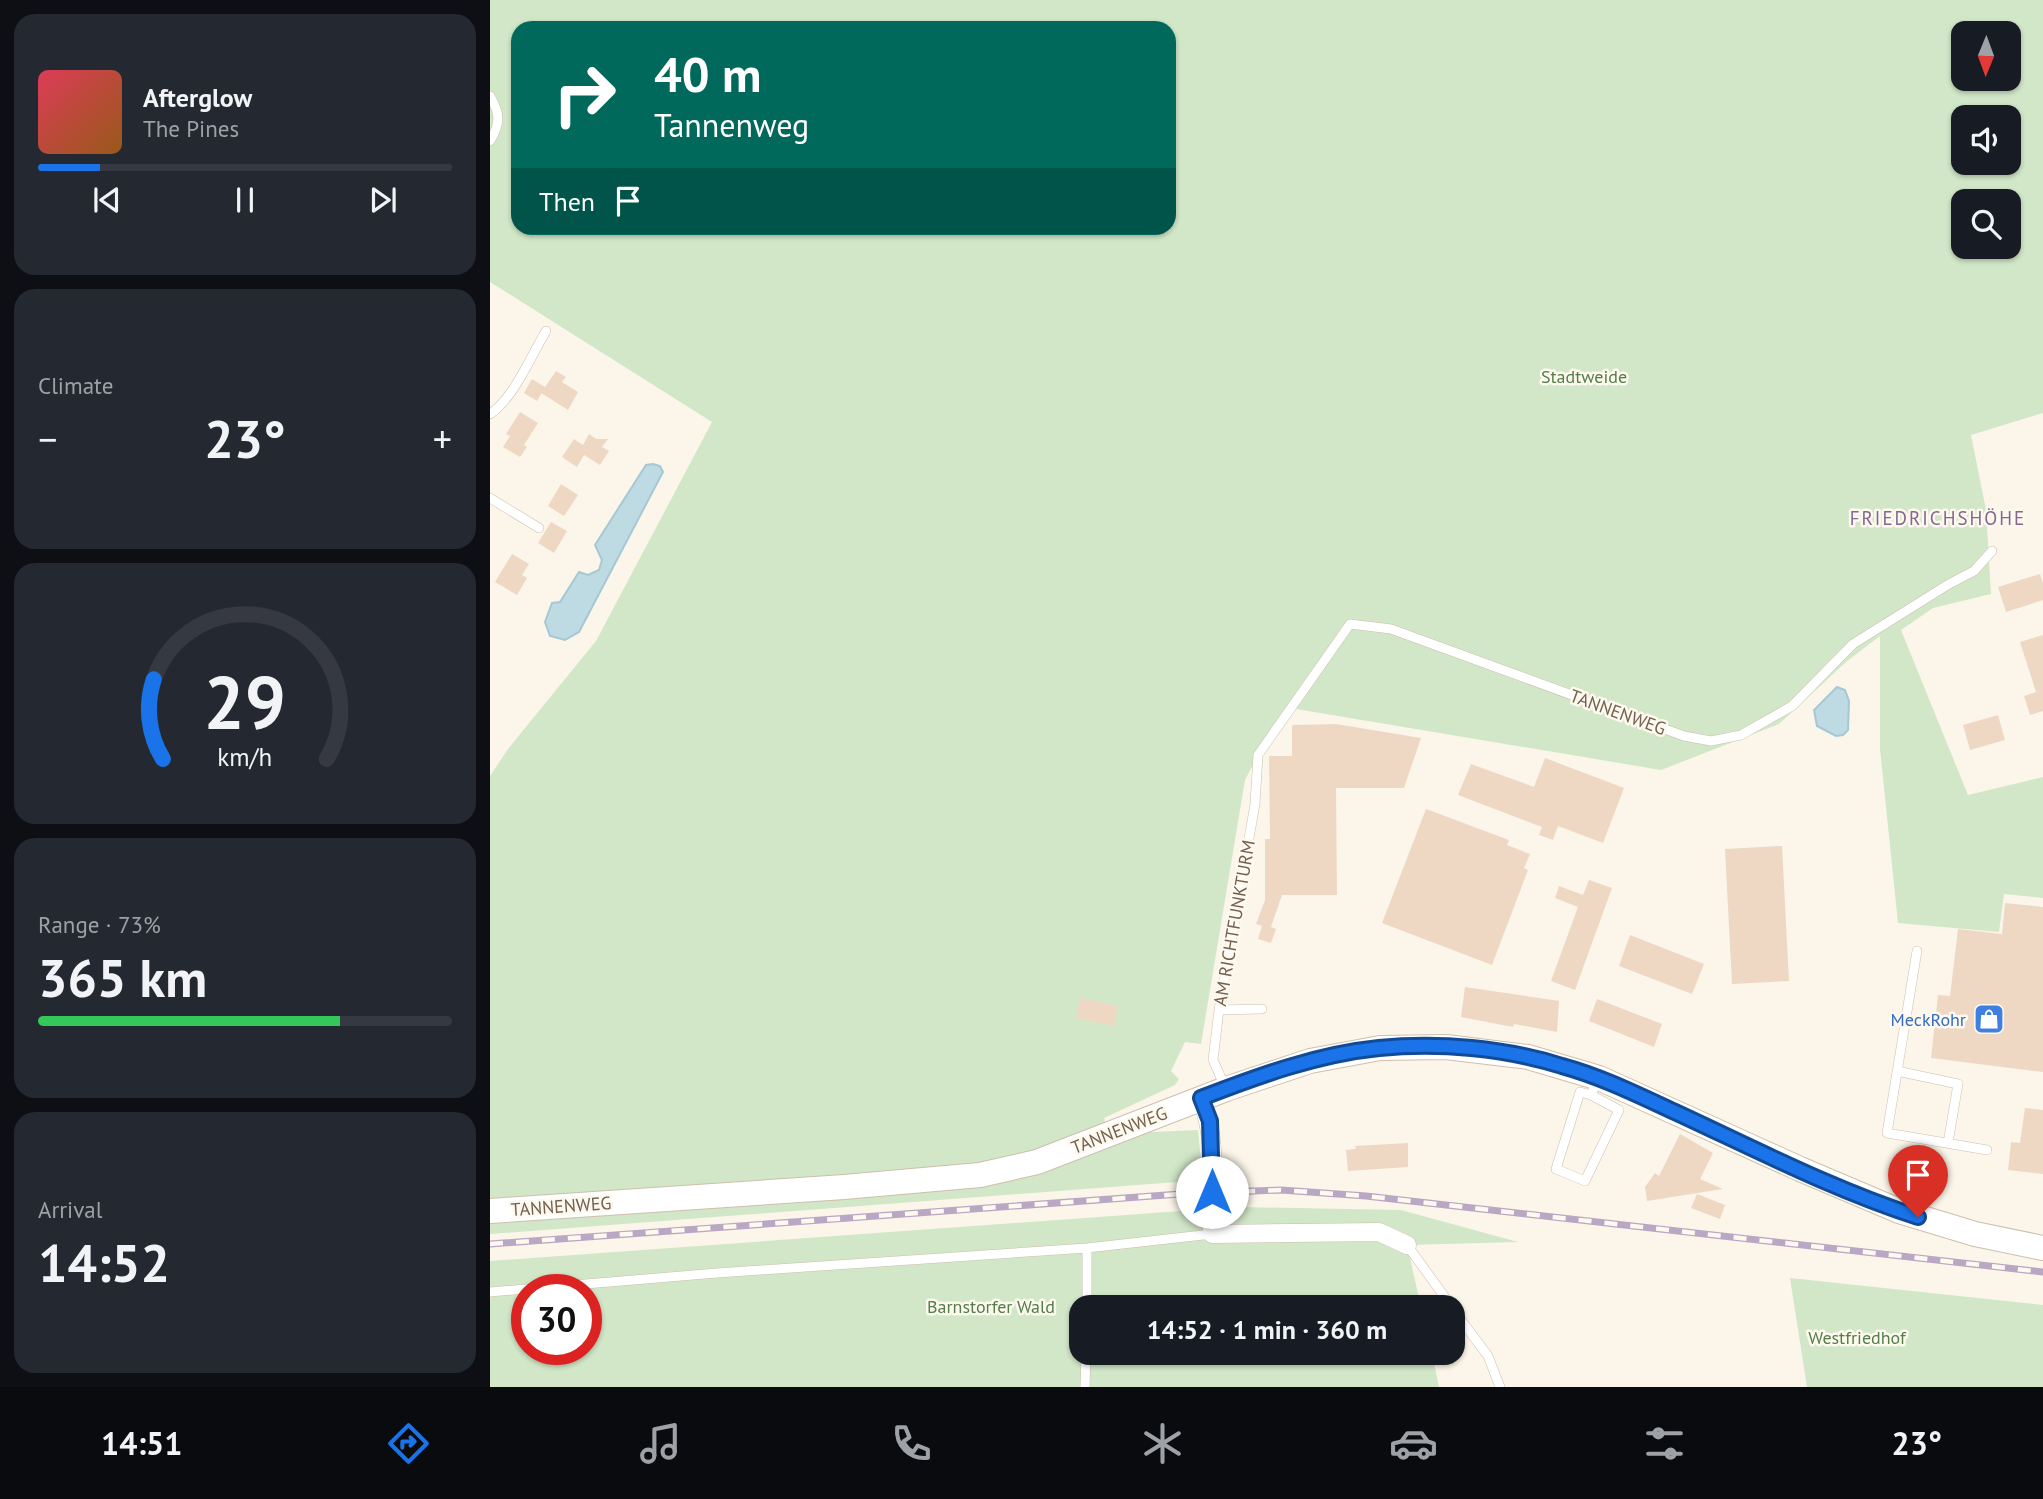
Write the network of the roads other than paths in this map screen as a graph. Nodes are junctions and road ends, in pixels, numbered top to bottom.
1 (490, 96) edge
2 (490, 141) edge
3 (546, 331) dead end
4 (490, 414) edge
5 (490, 499) edge
6 (539, 528) dead end
7 (1992, 551) dead end
8 (1258, 755) joint
9 (1917, 951) dead end
10 (1262, 1009) dead end
11 (1219, 1010) junction
12 (1897, 1071) junction
13 (1595, 1086) junction
14 (1226, 1089) junction
15 (1201, 1098) junction
16 (1948, 1143) junction
17 (1987, 1150) dead end
18 (490, 1211) edge
19 (1212, 1234) junction
20 (1407, 1245) joint
21 (1087, 1248) junction
22 (2043, 1248) edge
23 (490, 1292) edge
24 (1087, 1295) edge
25 (1443, 1295) edge
26 (1465, 1325) edge
27 (1086, 1365) edge
28 (1085, 1387) edge
29 (1500, 1387) edge

1 - 2 lane
3 - 4 lane
5 - 6 lane
7 - 8 lane, TANNENWEG
8 - 11 lane, AM RICHTFUNKTURM
9 - 12 lane
10 - 11 lane
11 - 14 lane, AM RICHTFUNKTURM
12 - 16 lane
12 - 16 lane
13 - 13 lane
13 - 14 street, TANNENWEG
13 - 22 street, TANNENWEG
14 - 15 street, TANNENWEG
15 - 18 street, TANNENWEG
15 - 19 street
16 - 17 lane
19 - 20 street
19 - 21 lane
20 - 25 lane
21 - 23 lane
21 - 24 lane
26 - 29 lane
27 - 28 lane

